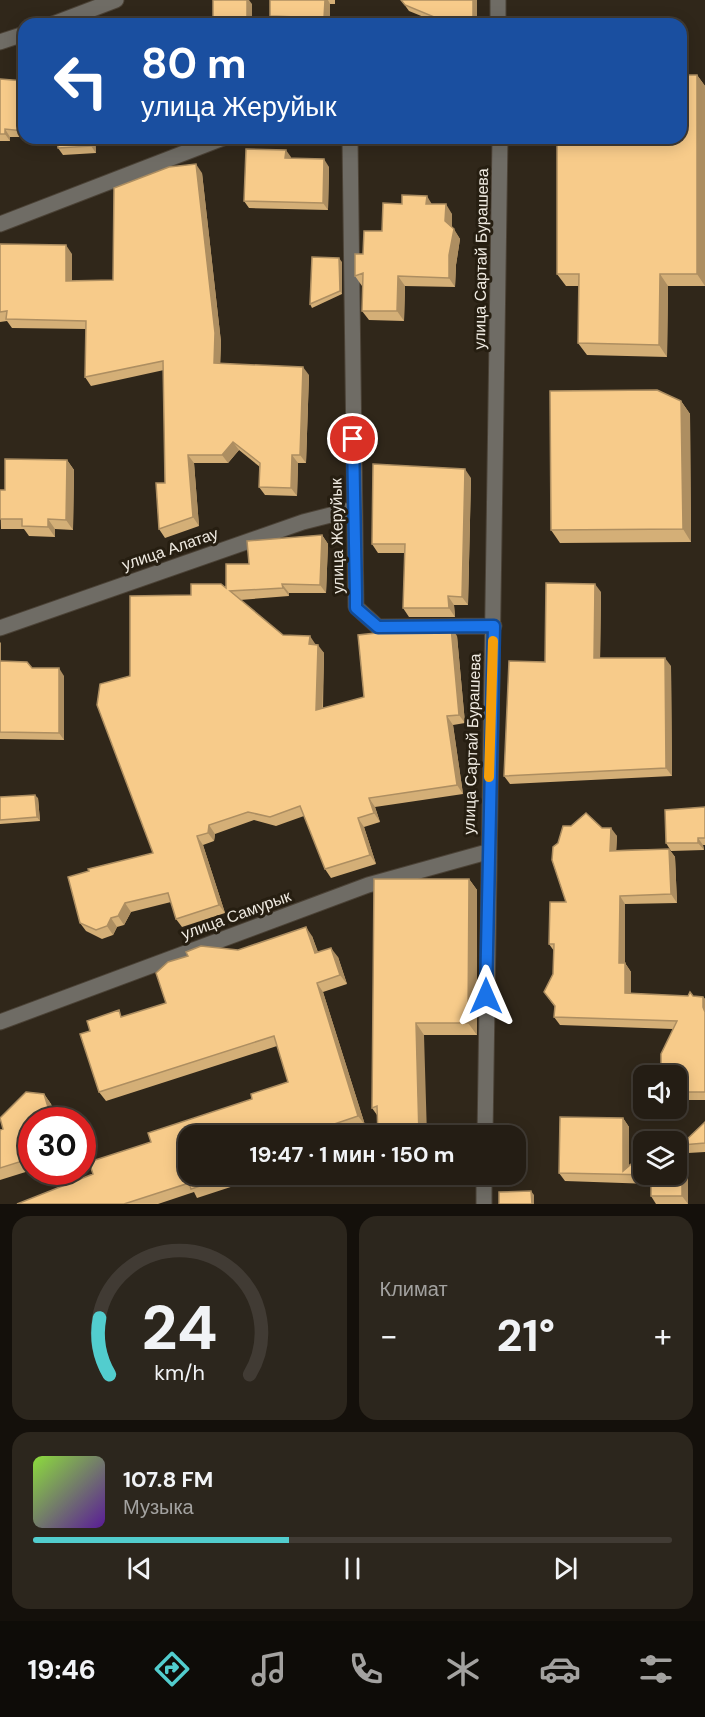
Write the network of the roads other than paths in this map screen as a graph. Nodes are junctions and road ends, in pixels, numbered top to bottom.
1 (116, 0) edge
2 (498, 0) edge
3 (69, 18) edge
4 (498, 18) edge
5 (18, 36) edge
6 (0, 42) edge
7 (207, 144) edge
8 (350, 144) edge
9 (500, 144) edge
10 (0, 224) edge
11 (354, 509) junction
12 (494, 626) junction
13 (0, 628) edge
14 (487, 852) junction
15 (0, 1022) edge
16 (485, 1125) edge
17 (484, 1185) edge
18 (484, 1204) edge

1 - 3 street
2 - 4 street
5 - 6 street
7 - 10 street
8 - 11 street, улица Жеруйык
9 - 12 street, улица Сартай Бурашева
11 - 12 street, улица Жеруйык
11 - 13 street, улица Алатау
12 - 14 street, улица Сартай Бурашева
14 - 15 street, улица Самурык
14 - 16 street, улица Сартай Бурашева
17 - 18 street

